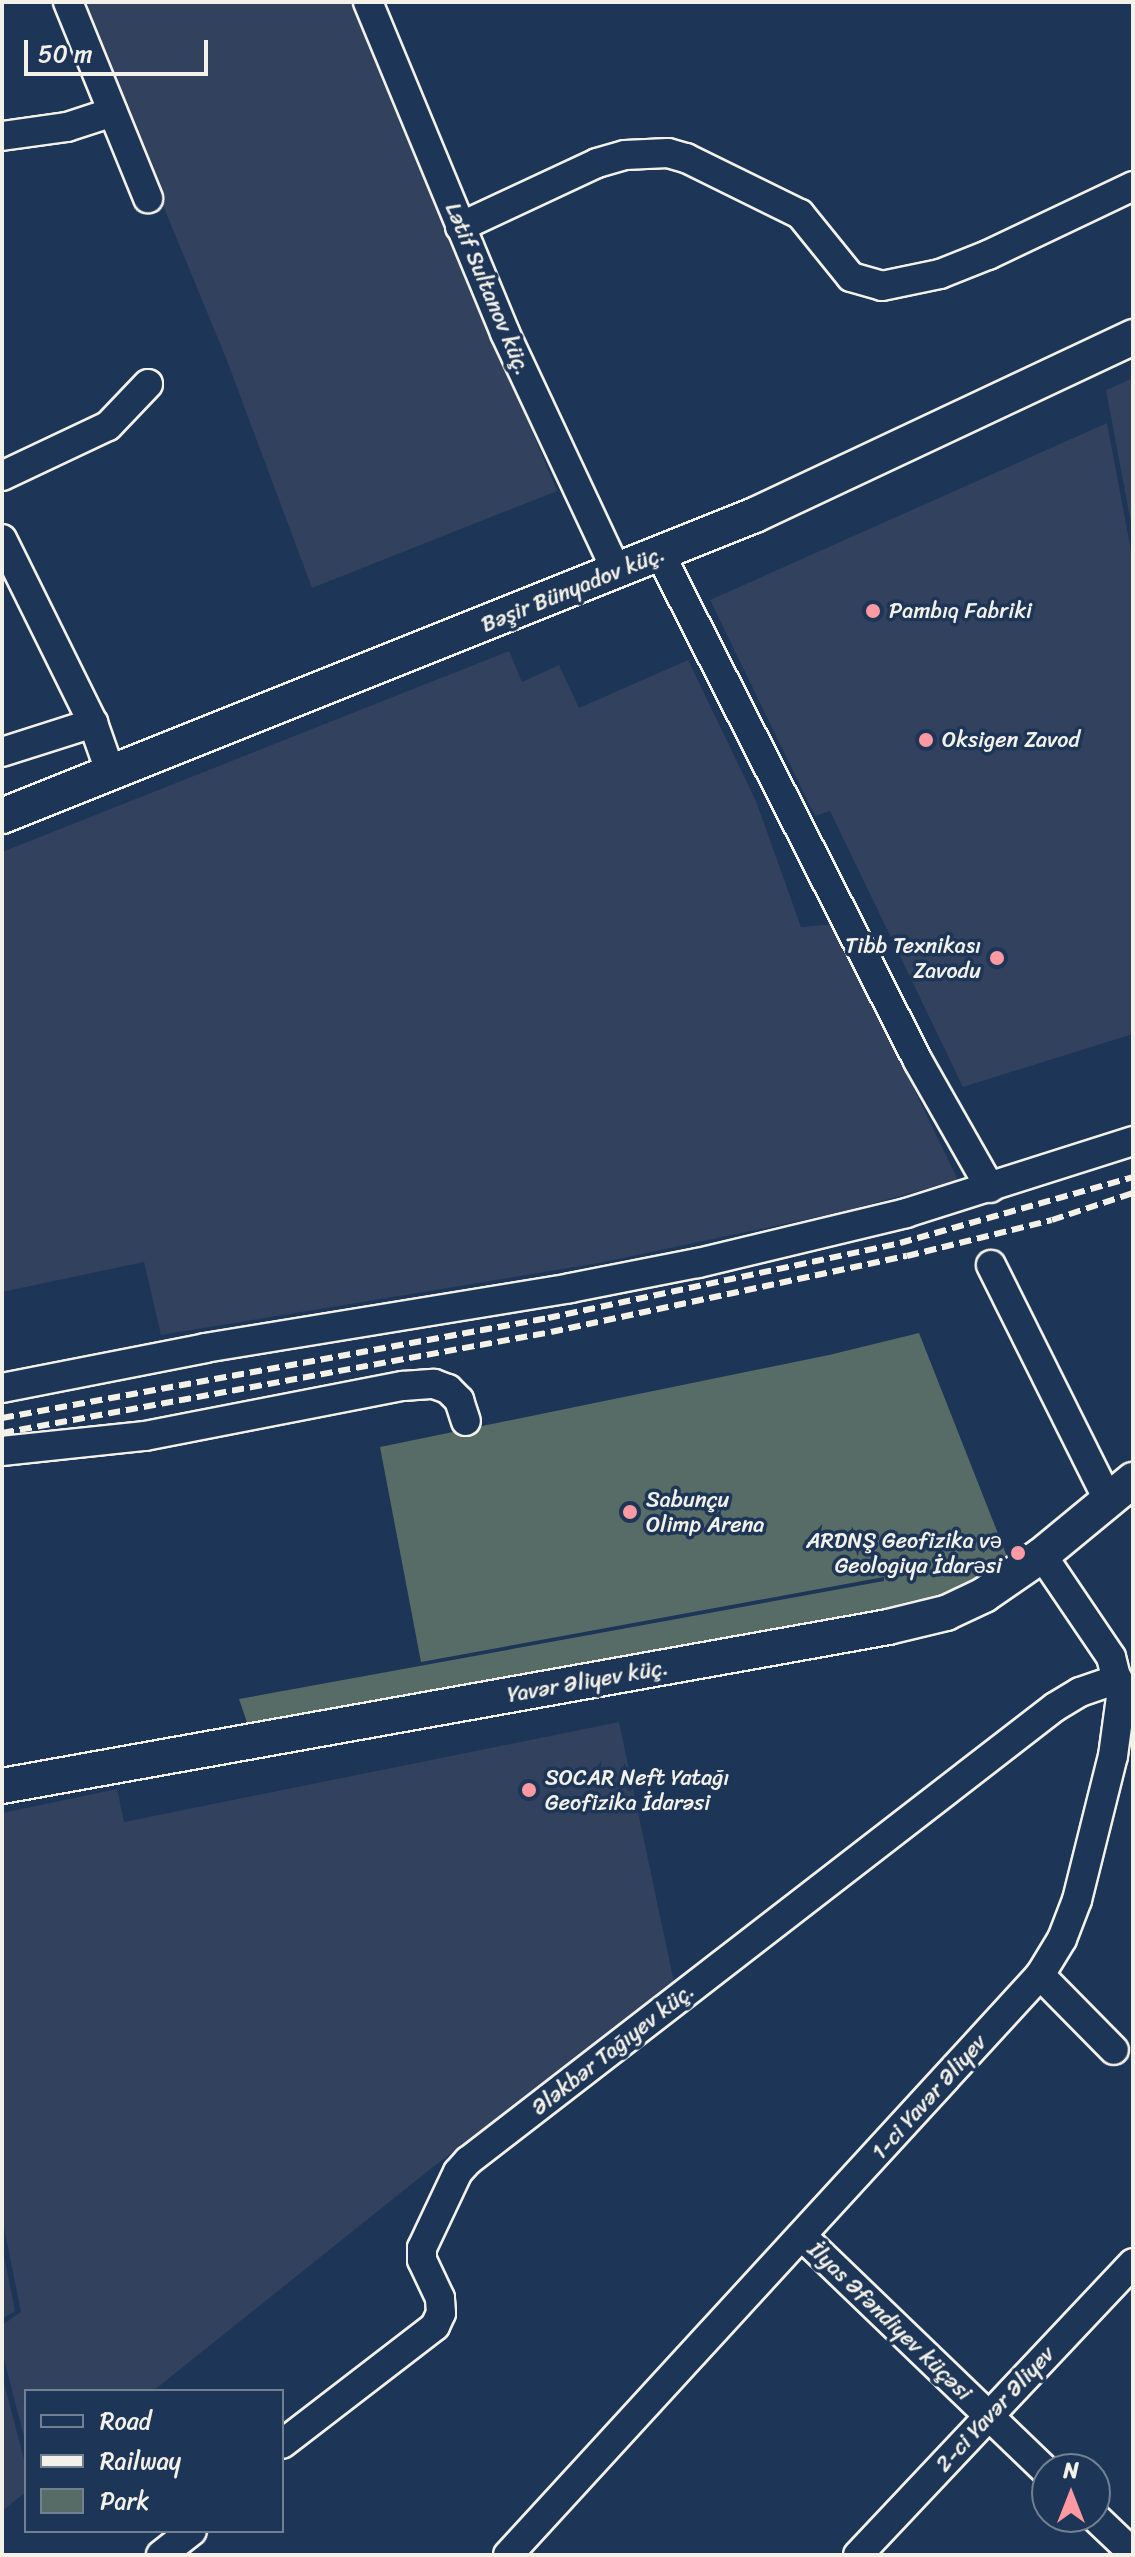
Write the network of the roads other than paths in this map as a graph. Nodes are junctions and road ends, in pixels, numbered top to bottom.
1 (68, 2) edge
2 (368, 2) edge
3 (113, 112) junction
4 (2, 136) edge
5 (1133, 186) edge
6 (148, 198) dead end
7 (460, 227) junction
8 (1133, 337) edge
9 (148, 384) dead end
10 (2, 476) edge
11 (2, 539) edge
12 (660, 554) junction
13 (617, 572) junction
14 (93, 723) junction
15 (2, 752) edge
16 (111, 774) junction
17 (2, 816) edge
18 (1133, 1141) edge
19 (990, 1188) junction
20 (991, 1265) dead end
21 (2, 1388) edge
22 (466, 1421) dead end
23 (2, 1451) edge
24 (1120, 1490) edge
25 (1042, 1555) junction
26 (1118, 1679) junction
27 (1123, 1756) edge
28 (2, 1786) edge
29 (1040, 1975) junction
30 (1114, 2050) dead end
31 (803, 2237) junction
32 (1133, 2263) edge
33 (988, 2416) junction
34 (284, 2442) edge
35 (1031, 2457) edge
36 (1111, 2532) edge
37 (189, 2533) edge
38 (1133, 2553) edge
39 (161, 2555) edge
40 (508, 2555) edge
41 (858, 2555) edge

1 - 3 street
2 - 7 street, Lətif Sultanov küç.
3 - 4 street
3 - 6 street
5 - 7 street
7 - 13 street, Lətif Sultanov küç.
8 - 12 street, Bəşir Bünyadov küç.
9 - 10 street
11 - 14 street
12 - 13 street, Bəşir Bünyadov küç.
12 - 19 street
13 - 16 street, Bəşir Bünyadov küç.
14 - 15 street
14 - 16 street
16 - 17 street, Bəşir Bünyadov küç.
18 - 19 street
19 - 21 street
20 - 24 street
22 - 23 street
24 - 25 street, Yavər Əliyev küç.
25 - 26 street, 1-ci Yavər Əliyev
25 - 28 street, Yavər Əliyev küç.
26 - 27 street, 1-ci Yavər Əliyev
26 - 34 street, Ələkbər Tağıyev küç.
27 - 29 street, 1-ci Yavər Əliyev
29 - 30 street
29 - 31 street, 1-ci Yavər Əliyev
31 - 33 street, İlyas Əfəndiyev küçəsi
31 - 40 street, 1-ci Yavər Əliyev
32 - 33 street, 2-ci Yavər Əliyev
33 - 35 street, İlyas Əfəndiyev küçəsi
33 - 41 street, 2-ci Yavər Əliyev
36 - 38 street
37 - 39 street

